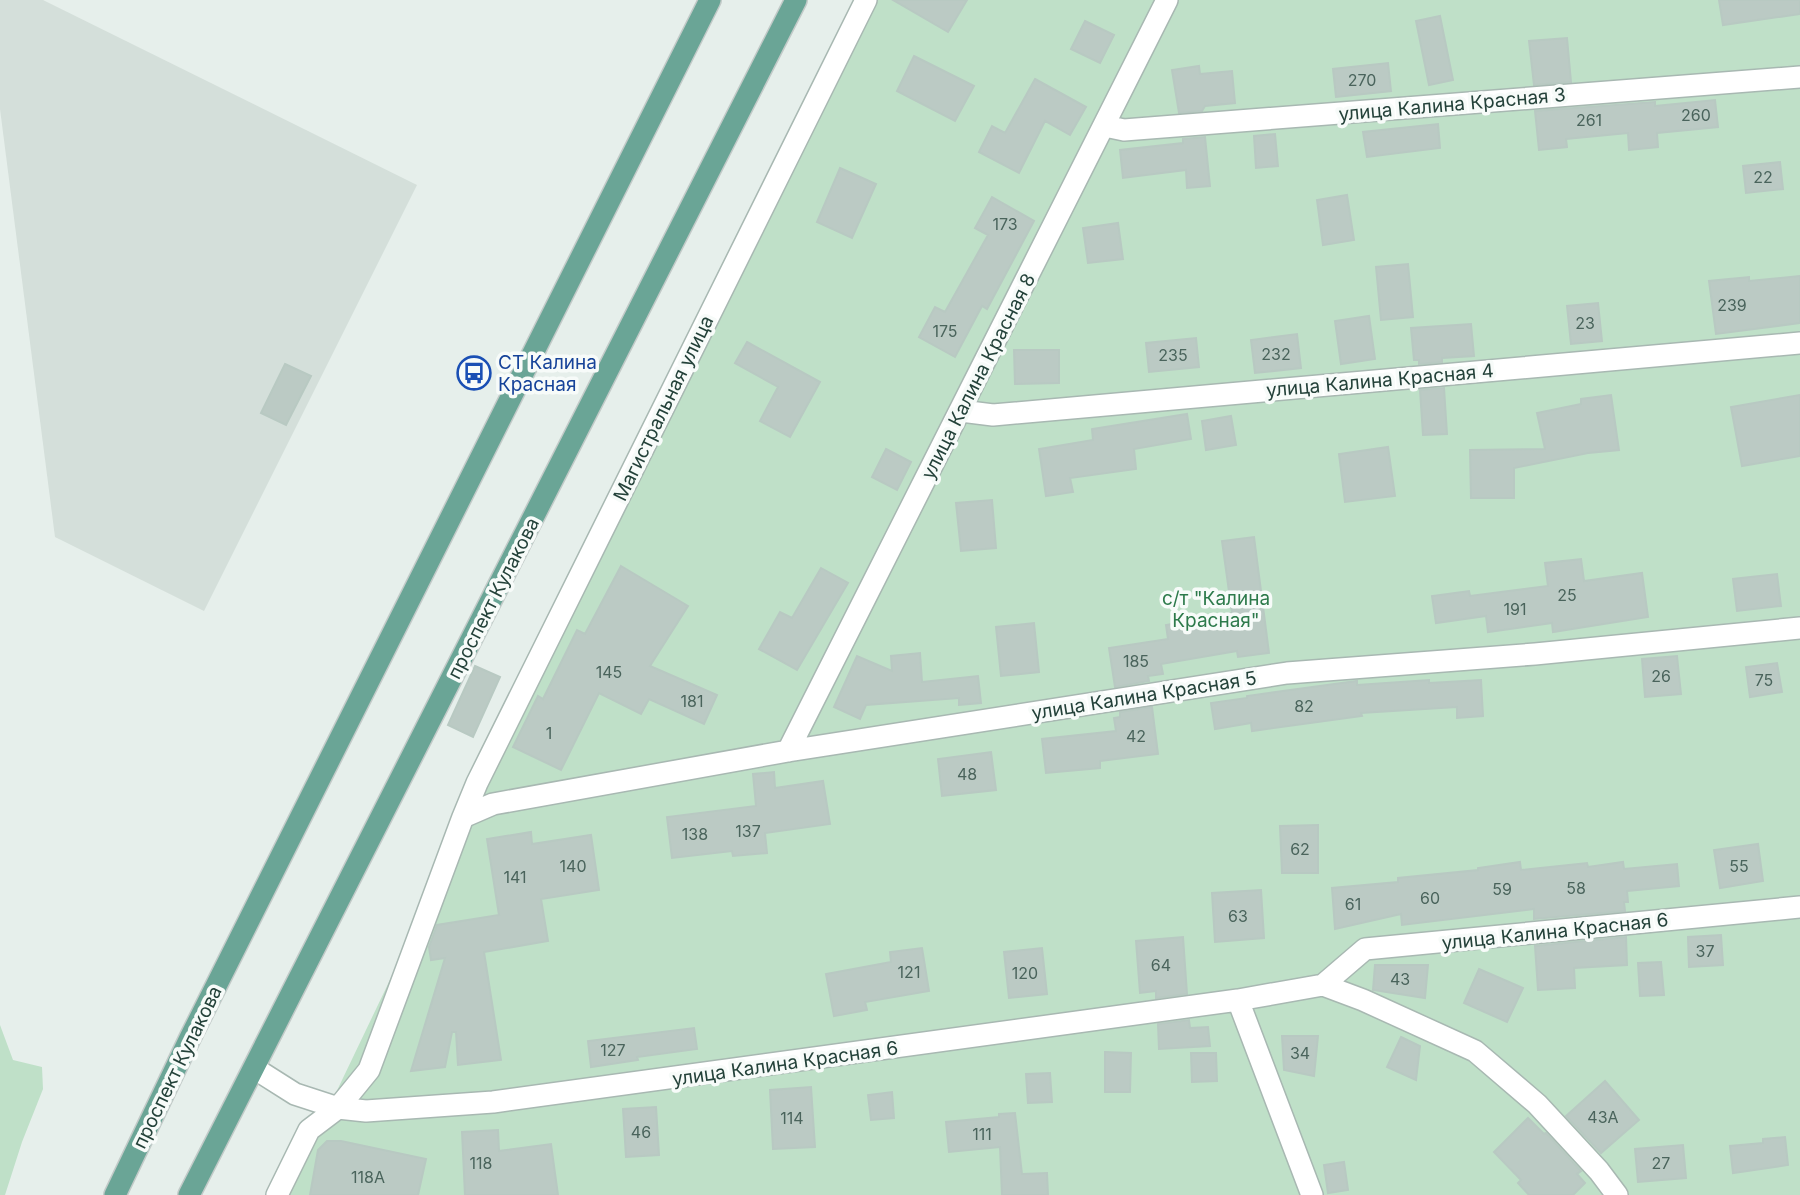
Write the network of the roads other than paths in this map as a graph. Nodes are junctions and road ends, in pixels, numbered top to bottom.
1 (710, 0) edge
2 (796, 0) edge
3 (866, 0) edge
4 (1167, 0) edge
5 (1800, 77) edge
6 (1105, 126) junction
7 (1800, 343) edge
8 (961, 411) junction
9 (1800, 628) edge
10 (788, 751) junction
11 (463, 817) junction
12 (1800, 907) edge
13 (1323, 985) junction
14 (1238, 1000) junction
15 (254, 1068) junction
16 (338, 1108) junction
17 (115, 1195) edge
18 (189, 1195) edge
19 (277, 1195) edge
20 (1312, 1195) edge
21 (1617, 1195) edge

1 - 17 main road, проспект Кулакова
2 - 15 main road, проспект Кулакова
3 - 11 street, Магистральная улица
4 - 6 street, улица Калина Красная 8
5 - 6 street, улица Калина Красная 3
6 - 8 street, улица Калина Красная 8
7 - 8 street, улица Калина Красная 4
8 - 10 street, улица Калина Красная 8
9 - 10 street, улица Калина Красная 5
10 - 11 street, улица Калина Красная 5
11 - 16 street, Магистральная улица
12 - 13 street, улица Калина Красная 6
13 - 14 street, улица Калина Красная 6
13 - 21 street
14 - 16 street, улица Калина Красная 6
14 - 20 street
15 - 16 street, улица Калина Красная 6
15 - 18 main road, проспект Кулакова
16 - 19 street, Магистральная улица

